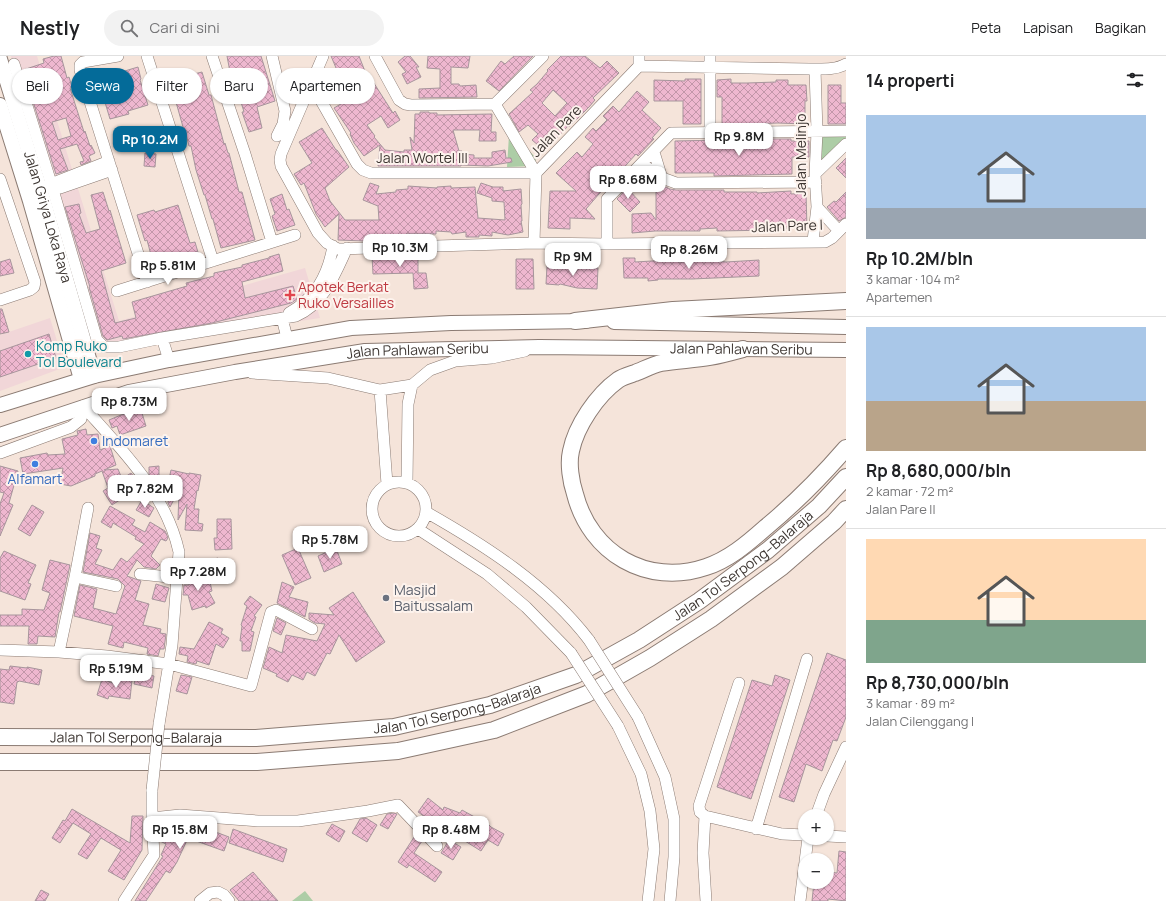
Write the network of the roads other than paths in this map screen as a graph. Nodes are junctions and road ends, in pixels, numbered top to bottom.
1 (118, 56) edge
2 (147, 56) edge
3 (212, 56) edge
4 (272, 56) edge
5 (323, 56) edge
6 (375, 56) edge
7 (542, 56) edge
8 (0, 59) edge
9 (639, 61) edge
10 (710, 61) edge
11 (14, 64) dead end
12 (846, 64) edge
13 (318, 68) edge
14 (815, 69) junction
15 (302, 104) edge
16 (323, 104) edge
17 (495, 104) junction
18 (0, 105) edge
19 (846, 131) edge
20 (710, 132) junction
21 (817, 132) junction
22 (278, 136) dead end
23 (846, 144) edge
24 (654, 152) junction
25 (642, 164) junction
26 (110, 166) junction
27 (536, 173) junction
28 (661, 175) junction
29 (816, 178) junction
30 (0, 179) edge
31 (40, 190) junction
32 (817, 207) junction
33 (841, 233) edge
34 (295, 235) dead end
35 (813, 241) junction
36 (272, 242) junction
37 (534, 243) junction
38 (607, 244) junction
39 (333, 246) junction
40 (347, 248) junction
41 (213, 261) junction
42 (146, 282) junction
43 (117, 291) dead end
44 (0, 300) edge
45 (846, 301) edge
46 (282, 318) junction
47 (575, 321) junction
48 (846, 327) edge
49 (162, 338) junction
50 (287, 338) junction
51 (539, 348) junction
52 (743, 349) junction
53 (846, 350) edge
54 (169, 360) junction
55 (235, 372) junction
56 (88, 378) junction
57 (412, 385) junction
58 (380, 390) junction
59 (0, 405) edge
60 (83, 406) junction
61 (0, 435) edge
62 (846, 448) edge
63 (0, 453) edge
64 (846, 477) edge
65 (407, 483) junction
66 (387, 484) junction
67 (88, 508) dead end
68 (846, 509) edge
69 (426, 512) junction
70 (418, 529) junction
71 (140, 574) dead end
72 (75, 577) junction
73 (178, 578) junction
74 (116, 586) dead end
75 (312, 630) dead end
76 (0, 650) edge
77 (59, 652) junction
78 (807, 659) dead end
79 (169, 664) junction
80 (739, 683) dead end
81 (0, 737) edge
82 (846, 747) edge
83 (0, 762) edge
84 (819, 809) edge
85 (705, 816) junction
86 (152, 818) junction
87 (756, 829) junction
88 (798, 835) edge
89 (834, 836) edge
90 (846, 837) edge
91 (807, 845) edge
92 (437, 846) dead end
93 (124, 901) edge
94 (200, 901) edge
95 (229, 901) edge
96 (648, 901) edge
97 (670, 901) edge
98 (706, 901) edge
99 (800, 901) edge

1 - 26 street
2 - 41 street
3 - 36 street
4 - 22 street
5 - 13 street
6 - 17 street
7 - 17 street
8 - 31 main road, Jalan Griya Loka Raya
9 - 10 street
9 - 27 street, Jalan Pare
10 - 14 street
10 - 20 street
11 - 31 street
12 - 14 street
14 - 21 street, Jalan Melinjo
15 - 39 street
16 - 27 street, Jalan Wortel III
17 - 27 street
18 - 31 main road, Jalan Griya Loka Raya
19 - 21 street
20 - 21 street
20 - 24 street
21 - 29 street, Jalan Melinjo
23 - 29 street
24 - 25 street
24 - 28 street
25 - 28 street
25 - 38 street
26 - 31 street
26 - 42 street
27 - 37 street, Jalan Pare
28 - 29 street
29 - 32 street, Jalan Melinjo
30 - 44 street
31 - 49 street
31 - 56 main road, Jalan Griya Loka Raya
32 - 33 street
32 - 35 street, Jalan Melinjo
33 - 35 street, Jalan Pare I
34 - 36 street
35 - 38 street, Jalan Pare I
36 - 41 street
37 - 38 street, Jalan Pare I
37 - 40 street, Jalan Pare I
39 - 40 street, Jalan Pare I
39 - 46 street
40 - 46 street
41 - 42 street
42 - 43 street
45 - 47 highway
46 - 49 street
46 - 50 street
47 - 48 main road, Jalan Pahlawan Seribu
47 - 50 main road, Jalan Pahlawan Seribu
49 - 54 street
50 - 54 main road, Jalan Pahlawan Seribu
51 - 52 main road, Jalan Pahlawan Seribu
51 - 55 main road, Jalan Pahlawan Seribu
51 - 57 street
52 - 53 main road, Jalan Pahlawan Seribu
52 - 62 highway
54 - 56 main road, Jalan Pahlawan Seribu
55 - 58 street
55 - 60 main road, Jalan Pahlawan Seribu
56 - 59 main road, Jalan Pahlawan Seribu
57 - 58 street
57 - 65 street
58 - 66 street
60 - 61 main road, Jalan Pahlawan Seribu
60 - 63 street
60 - 73 street
64 - 81 highway, Jalan Tol Serpong–Balaraja
65 - 66 street
65 - 69 street
66 - 70 street
67 - 72 street
68 - 83 highway, Jalan Tol Serpong–Balaraja
69 - 70 street
69 - 97 street, bridge
70 - 96 street, bridge
71 - 73 street
72 - 74 street
72 - 77 street
73 - 79 street
75 - 79 street
76 - 77 street
77 - 79 street
78 - 87 street
79 - 86 street, bridge
80 - 85 street
82 - 84 street
85 - 87 street
85 - 98 street
86 - 92 street
86 - 93 street
87 - 88 street
89 - 90 street
91 - 99 street
94 - 95 street

